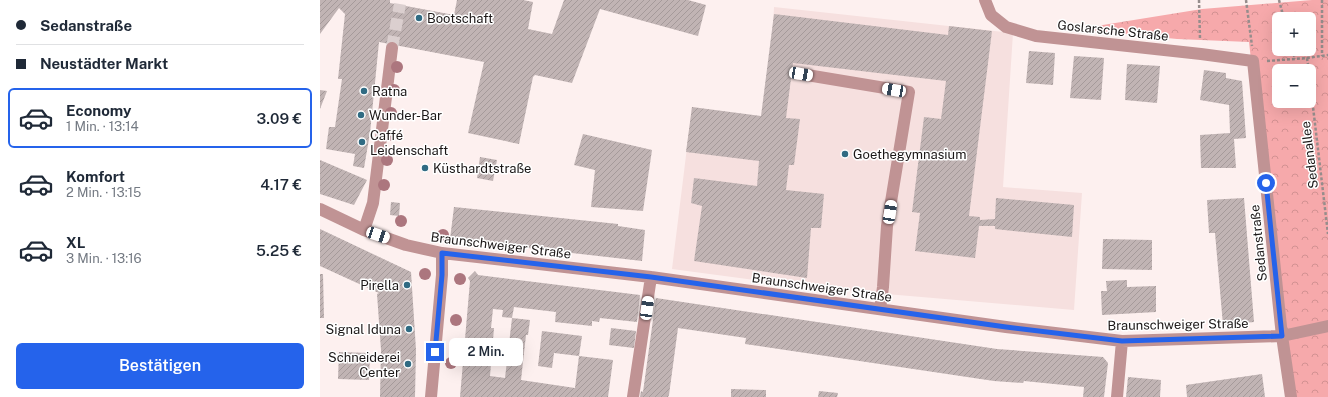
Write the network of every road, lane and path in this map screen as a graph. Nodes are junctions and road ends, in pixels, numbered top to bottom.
1 (985, 0) edge
2 (1199, 0) edge
3 (1246, 0) edge
4 (1280, 0) edge
5 (1322, 0) edge
6 (1283, 12) edge
7 (392, 48) tunnel mouth
8 (1201, 54) junction
9 (1328, 55) edge
10 (1293, 56) edge
11 (1322, 56) junction
12 (1307, 58) junction
13 (1294, 59) junction
14 (1253, 61) junction
15 (1308, 64) edge
16 (801, 74) dead end
17 (1313, 108) edge
18 (320, 209) edge
19 (364, 230) junction
20 (1328, 234) edge
21 (442, 253) junction
22 (651, 277) junction
23 (880, 309) junction
24 (1328, 326) edge
25 (1282, 336) junction
26 (1122, 341) junction
27 (431, 397) edge
28 (634, 397) edge
29 (1117, 397) edge
30 (1291, 397) edge

1 - 8 street, Goslarsche Straße
2 - 8 path
3 - 14 path
4 - 6 path
5 - 11 path
7 - 19 street
8 - 14 street, Goslarsche Straße
9 - 11 path
10 - 13 path
11 - 12 path
12 - 13 path
12 - 15 path, Sedanallee
13 - 14 path
14 - 25 street, Sedanstraße
16 - 23 street
17 - 20 path, Sedanallee
18 - 19 street, Braunschweiger Straße
19 - 21 street, Braunschweiger Straße
21 - 22 street, Braunschweiger Straße
21 - 27 street
22 - 23 street, Braunschweiger Straße
22 - 28 street
23 - 26 street, Braunschweiger Straße
24 - 25 street, Braunschweiger Straße
25 - 26 street, Braunschweiger Straße
25 - 30 street, Sedanstraße
26 - 29 street

